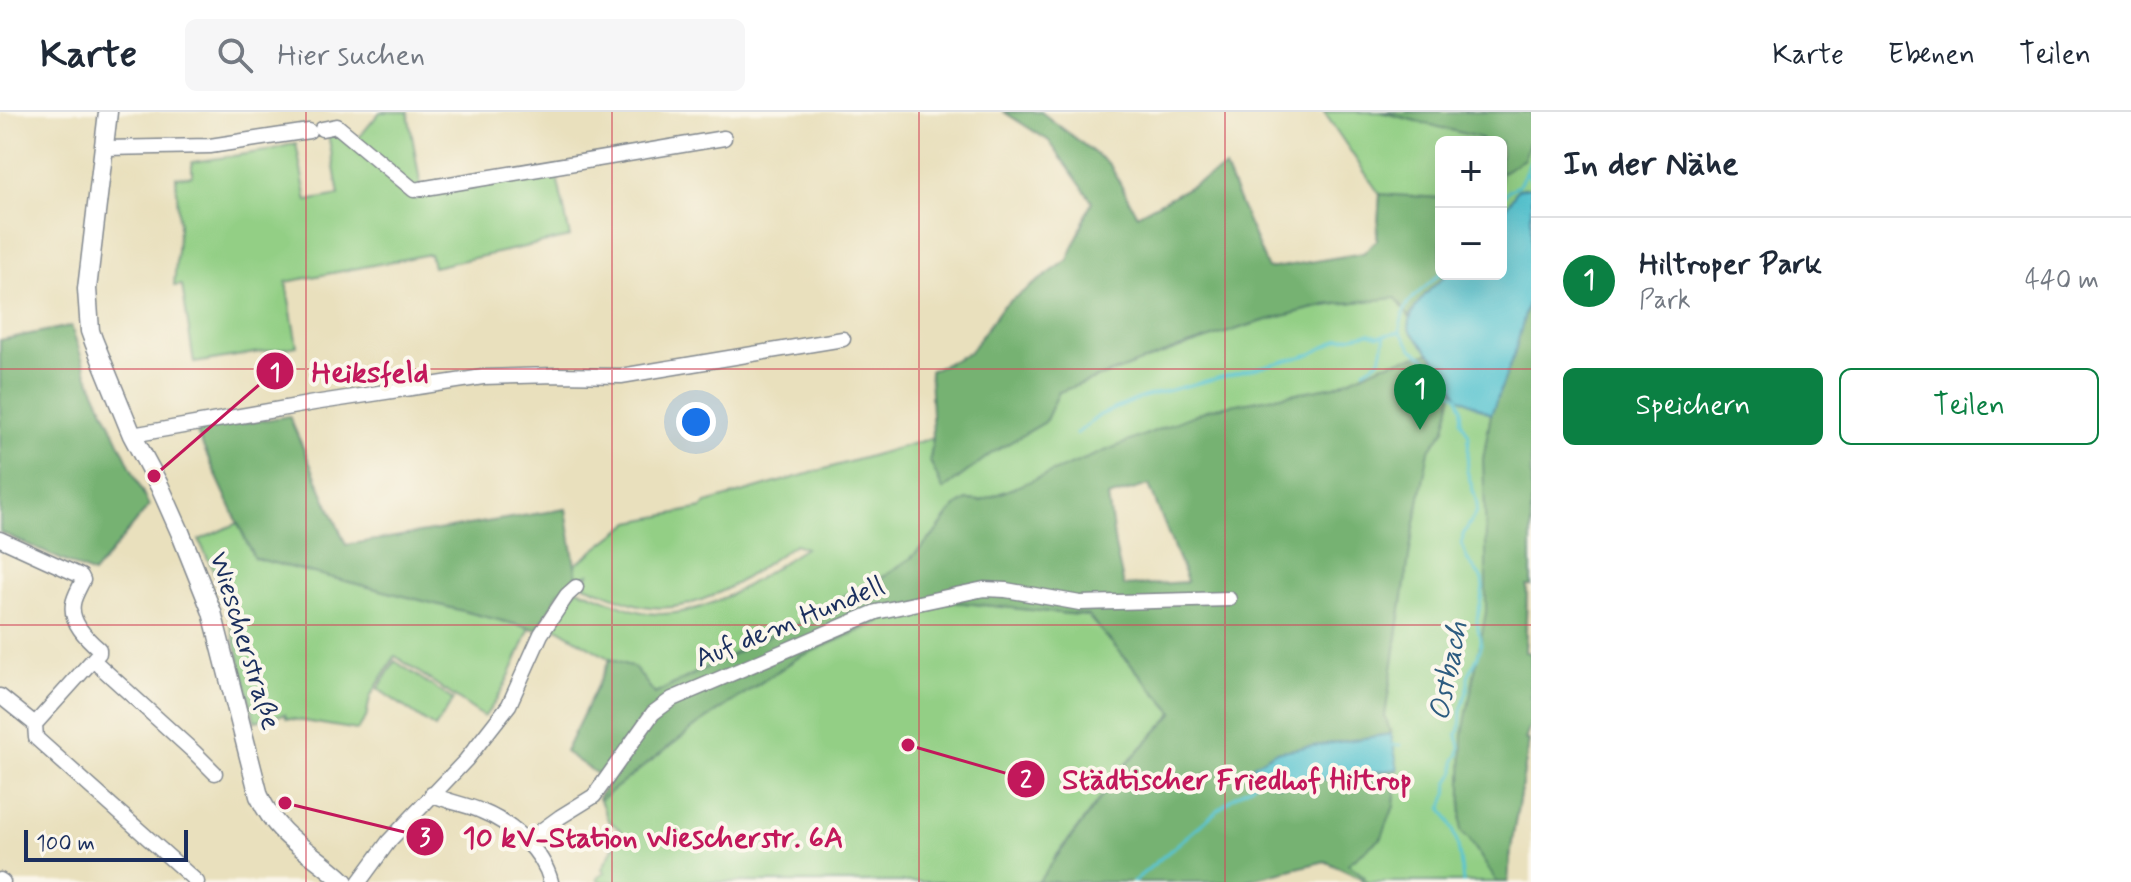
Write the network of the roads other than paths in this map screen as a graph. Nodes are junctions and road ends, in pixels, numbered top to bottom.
1 (108, 112) edge
2 (724, 138) dead end
3 (105, 148) junction
4 (843, 339) dead end
5 (132, 435) junction
6 (0, 539) edge
7 (576, 587) dead end
8 (1229, 599) dead end
9 (93, 660) junction
10 (0, 697) edge
11 (35, 724) junction
12 (215, 773) dead end
13 (432, 794) junction
14 (527, 841) junction
15 (197, 882) edge
16 (344, 882) edge
17 (359, 882) edge
18 (551, 882) edge

1 - 3 main road, Wiescherstraße
2 - 3 street
3 - 5 main road, Wiescherstraße
4 - 5 street
5 - 16 main road, Wiescherstraße
6 - 9 street
7 - 13 street
8 - 14 street, Auf dem Hundell
9 - 11 street
9 - 12 street
10 - 11 street
11 - 15 street
13 - 14 street
13 - 17 street
14 - 18 street

